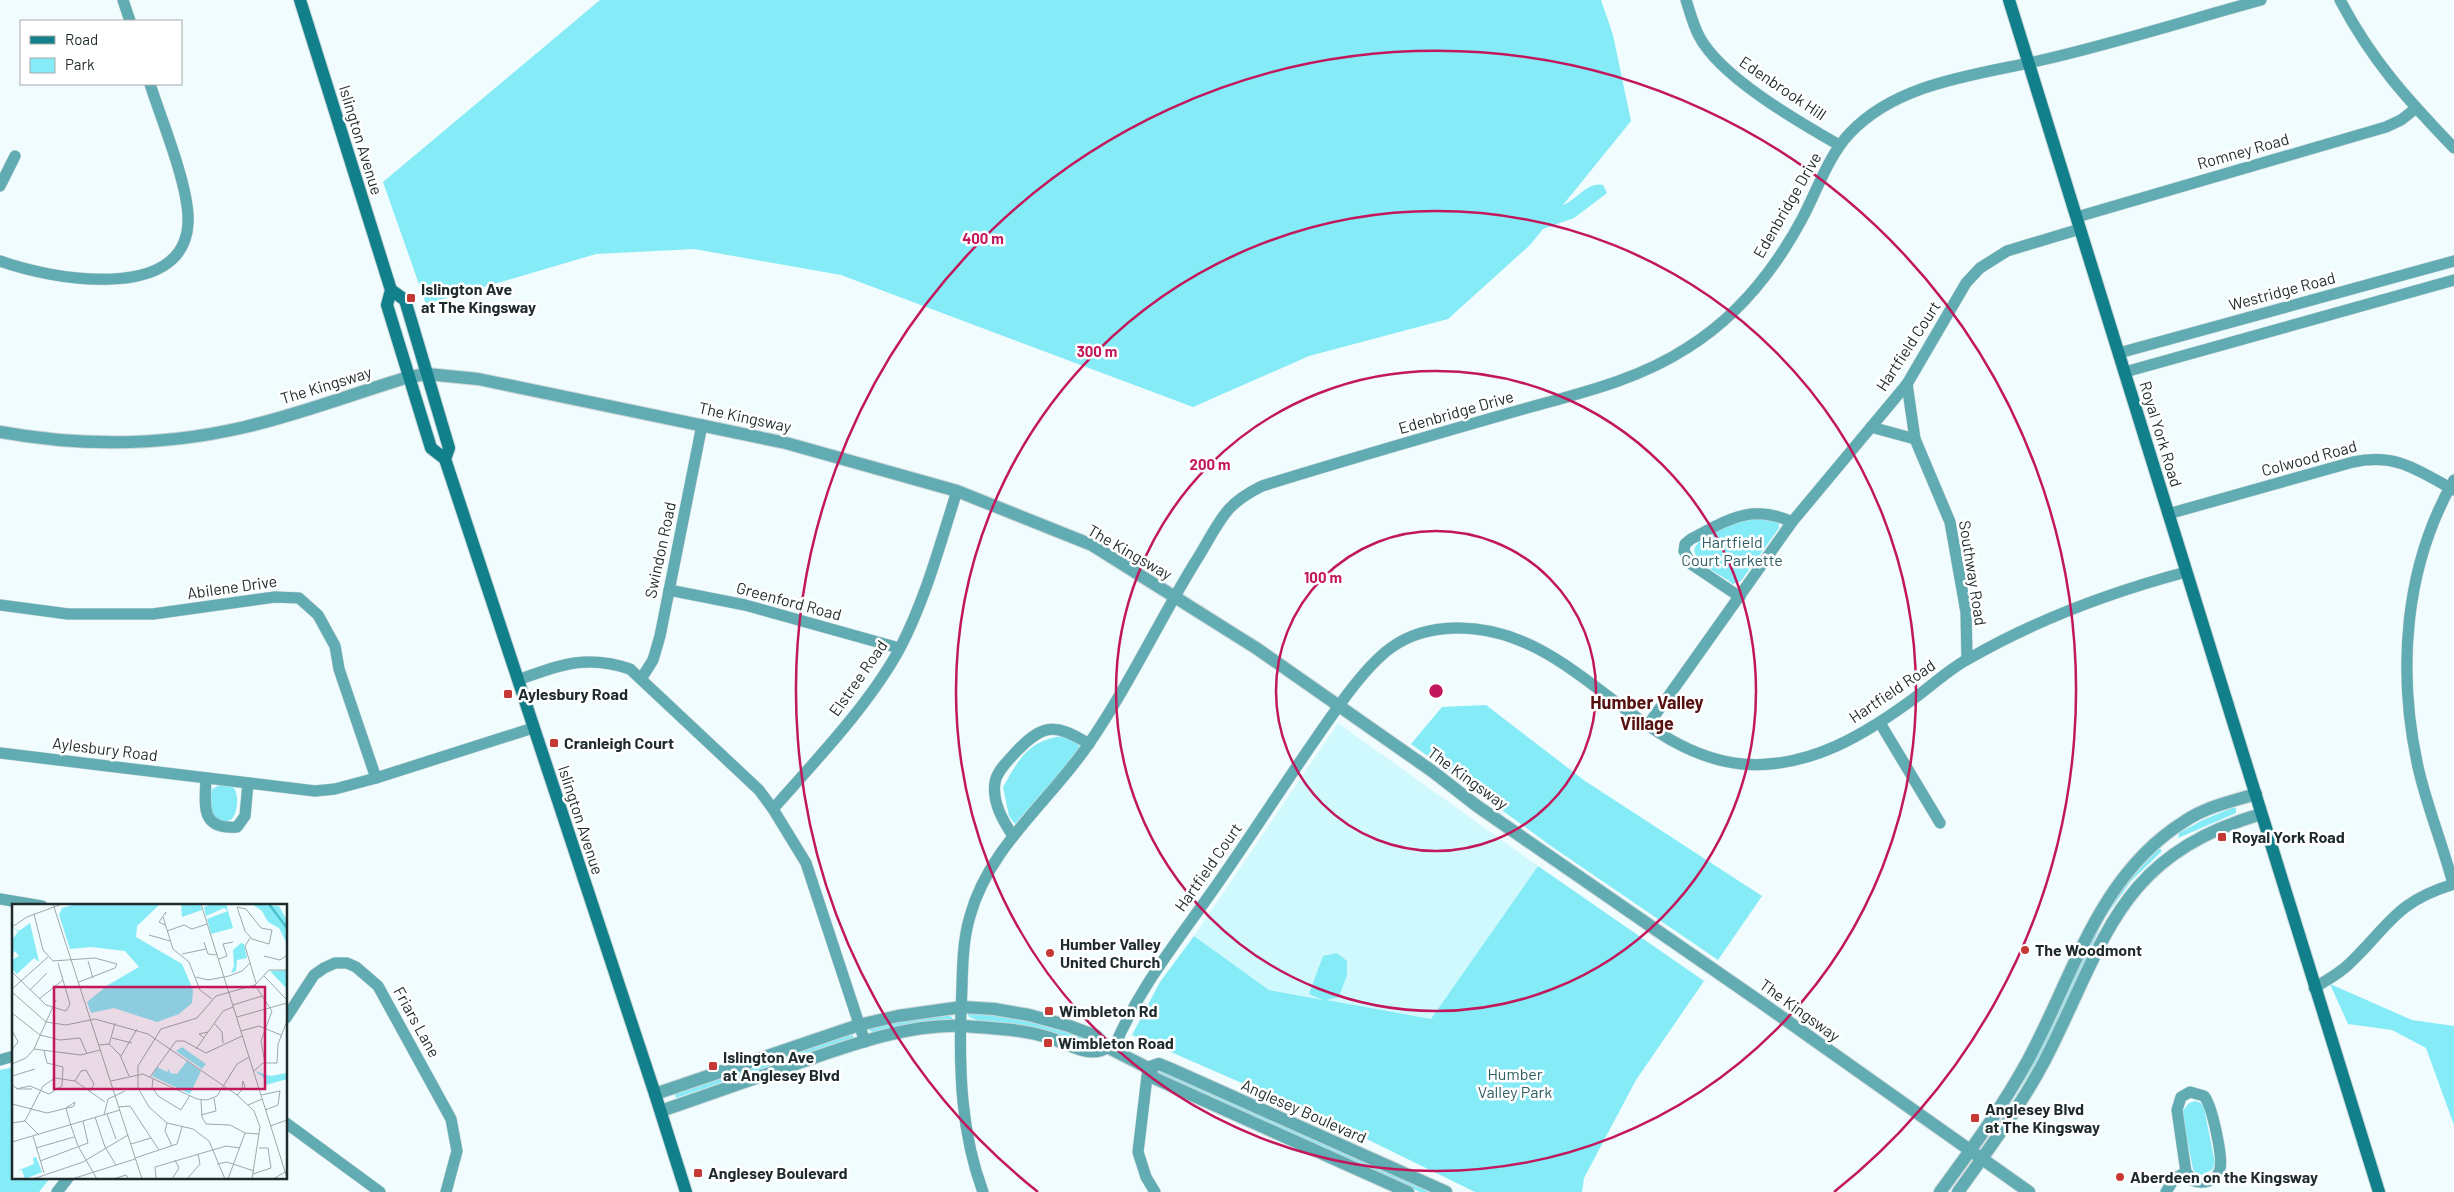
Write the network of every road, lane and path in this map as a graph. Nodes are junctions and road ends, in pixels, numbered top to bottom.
1 (123, 0) edge
2 (300, 0) edge
3 (1686, 0) edge
4 (2009, 0) edge
5 (2261, 0) edge
6 (2340, 0) edge
7 (130, 20) edge
8 (2028, 63) junction
9 (150, 85) edge
10 (2415, 109) junction
11 (1839, 145) junction
12 (2454, 148) edge
13 (15, 156) dead end
14 (0, 186) edge
15 (2078, 223) junction
16 (0, 261) edge
17 (2454, 261) edge
18 (2454, 280) edge
19 (390, 290) junction
20 (2119, 353) junction
21 (2125, 372) junction
22 (427, 374) junction
23 (409, 377) junction
24 (1907, 384) junction
25 (702, 425) junction
26 (1871, 427) junction
27 (0, 432) edge
28 (1915, 439) junction
29 (445, 459) junction
30 (2453, 486) edge
31 (957, 491) junction
32 (2168, 514) junction
33 (1792, 522) junction
34 (2186, 572) junction
35 (668, 590) junction
36 (1174, 596) junction
37 (1740, 597) junction
38 (0, 605) edge
39 (900, 648) junction
40 (1967, 659) junction
41 (641, 679) junction
42 (518, 680) junction
43 (1338, 707) junction
44 (1880, 723) junction
45 (1648, 724) junction
46 (533, 728) junction
47 (1089, 744) junction
48 (0, 753) edge
49 (206, 778) junction
50 (376, 778) junction
51 (248, 783) junction
52 (2256, 794) junction
53 (773, 809) junction
54 (2261, 814) junction
55 (1940, 823) dead end
56 (1014, 836) junction
57 (2164, 836) junction
58 (2175, 852) junction
59 (2454, 884) edge
60 (0, 900) edge
61 (28, 904) edge
62 (2314, 988) junction
63 (962, 1008) junction
64 (288, 1015) edge
65 (859, 1025) junction
66 (960, 1026) junction
67 (865, 1042) junction
68 (1110, 1049) junction
69 (1148, 1068) junction
70 (655, 1094) junction
71 (661, 1111) junction
72 (288, 1124) edge
73 (1968, 1150) junction
74 (1982, 1160) junction
75 (2186, 1172) junction
76 (66, 1180) edge
77 (57, 1192) edge
78 (380, 1192) edge
79 (446, 1192) edge
80 (686, 1192) edge
81 (983, 1192) edge
82 (1155, 1192) edge
83 (1408, 1192) edge
84 (1446, 1192) edge
85 (1940, 1192) edge
86 (1958, 1192) edge
87 (2029, 1192) edge
88 (2166, 1192) edge
89 (2379, 1192) edge

1 - 7 street
2 - 19 main road, Islington Avenue
3 - 11 street, Edenbrook Hill
4 - 8 main road, Royal York Road
5 - 8 street, Edenbridge Drive
6 - 10 street
8 - 11 street, Edenbridge Drive
8 - 15 main road, Royal York Road
9 - 16 street
10 - 12 street
10 - 15 street, Romney Road
11 - 36 street, Edenbridge Drive
13 - 14 street
15 - 20 main road, Royal York Road
15 - 24 street, Hartfield Court
17 - 20 street, Westridge Road
18 - 21 street
19 - 22 main road, Islington Avenue
19 - 23 main road, Islington Avenue
20 - 21 main road, Royal York Road
21 - 32 main road, Royal York Road
22 - 23 street, The Kingsway
22 - 25 street, The Kingsway
22 - 29 main road, Islington Avenue
23 - 27 street, The Kingsway
23 - 29 main road, Islington Avenue
24 - 26 street, Hartfield Court
24 - 28 street, Southway Road
25 - 31 street, The Kingsway
25 - 35 street, Swindon Road
26 - 28 street
26 - 33 street, Hartfield Court
28 - 40 street, Southway Road
29 - 42 main road, Islington Avenue
30 - 32 street, Colwood Road
30 - 59 street
31 - 36 street, The Kingsway
31 - 39 street, Elstree Road
32 - 34 main road, Royal York Road
33 - 37 street, Hartfield Court
33 - 37 street
34 - 40 street, Hartfield Road
34 - 52 main road, Royal York Road
35 - 39 street, Greenford Road
35 - 41 street, Swindon Road
36 - 43 street, The Kingsway
36 - 47 street
37 - 45 street, Hartfield Court
38 - 50 street, Abilene Drive
39 - 53 street, Elstree Road
40 - 44 street, Hartfield Road
41 - 42 street
41 - 53 street
42 - 46 main road, Islington Avenue
43 - 45 street, Hartfield Road
43 - 68 street, Hartfield Court
43 - 73 street, The Kingsway
44 - 45 street, Hartfield Road
44 - 55 street
46 - 50 street, Aylesbury Road
46 - 70 main road, Islington Avenue
47 - 56 street
47 - 56 street
48 - 49 street, Aylesbury Road
49 - 51 street, Aylesbury Road
49 - 51 street
50 - 51 street, Aylesbury Road
52 - 54 main road, Royal York Road
52 - 57 street
53 - 65 street
54 - 58 street
54 - 62 main road, Royal York Road
56 - 63 street
57 - 58 street
57 - 73 street
58 - 74 street
59 - 62 street
60 - 61 street
62 - 89 main road, Royal York Road
63 - 65 street, Anglesey Boulevard
63 - 66 street
63 - 68 street, Anglesey Boulevard
64 - 79 street, Friars Lane
65 - 67 street
65 - 70 street, Anglesey Boulevard
66 - 67 street
66 - 68 street
66 - 81 street
67 - 71 street
68 - 69 street, Anglesey Boulevard
69 - 82 street
69 - 83 street, Anglesey Boulevard
69 - 84 street, Anglesey Boulevard
70 - 71 main road, Islington Avenue
71 - 80 main road, Islington Avenue
72 - 78 street
73 - 74 street, The Kingsway
73 - 85 street
74 - 86 street
74 - 87 street, The Kingsway
75 - 75 street
75 - 88 street
76 - 77 street

